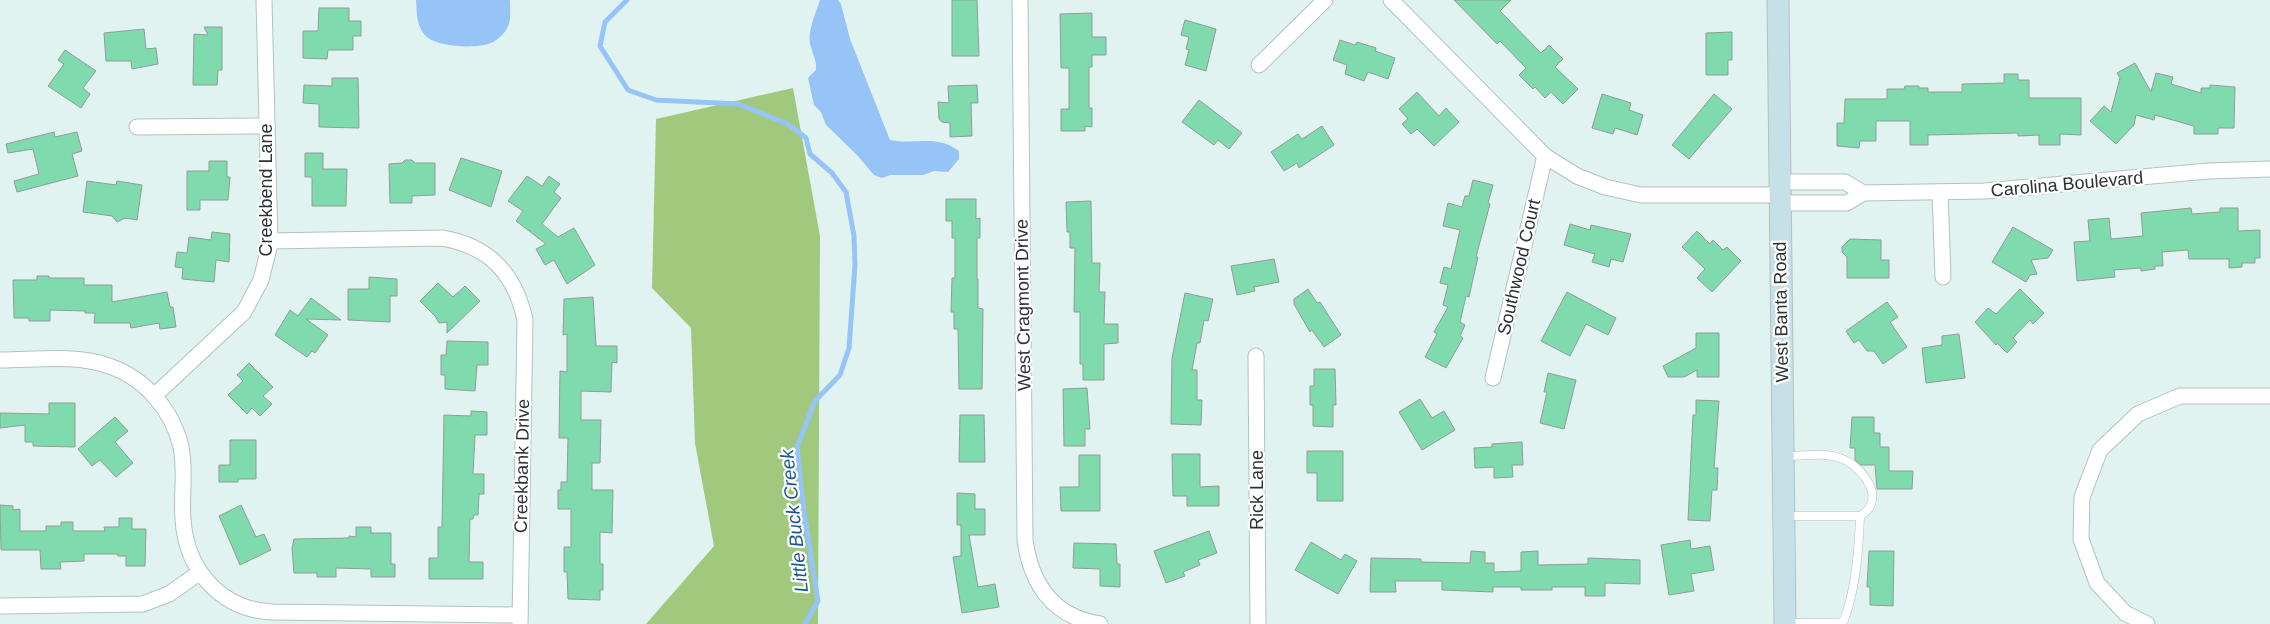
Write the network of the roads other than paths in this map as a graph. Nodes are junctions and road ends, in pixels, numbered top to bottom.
1 (264, 0) edge
2 (1020, 0) edge
3 (1325, 0) edge
4 (1391, 0) edge
5 (1778, 0) edge
6 (1259, 64) dead end
7 (267, 126) junction
8 (137, 127) dead end
9 (1545, 156) junction
10 (2270, 169) edge
11 (1940, 192) junction
12 (1863, 193) junction
13 (1780, 194) junction
14 (268, 241) junction
15 (1943, 277) dead end
16 (1256, 356) dead end
17 (0, 360) edge
18 (1493, 378) dead end
19 (154, 396) junction
20 (2270, 396) edge
21 (1783, 456) junction
22 (1783, 516) junction
23 (1860, 516) junction
24 (200, 573) junction
25 (0, 606) edge
26 (520, 619) edge
27 (1785, 623) edge
28 (1100, 624) edge
29 (1258, 624) edge
30 (2147, 624) edge

1 - 7 street, Creekbend Lane
2 - 28 street, West Cragmont Drive
3 - 6 street
4 - 9 street
5 - 13 street, West Banta Road
7 - 8 street
7 - 14 street, Creekbend Lane
9 - 13 street
9 - 18 street, Southwood Court
10 - 11 street, Carolina Boulevard
11 - 12 street, Carolina Boulevard
11 - 15 street
12 - 13 street, Carolina Boulevard
12 - 13 street, Carolina Boulevard
13 - 21 street, West Banta Road
14 - 19 street, Creekbend Lane
14 - 26 street, Creekbank Drive
16 - 29 street, Rick Lane
17 - 19 street
19 - 24 street
20 - 30 street
21 - 22 street, West Banta Road
21 - 23 lane
22 - 23 lane
22 - 27 street, West Banta Road
23 - 27 lane
24 - 25 street
24 - 26 street

